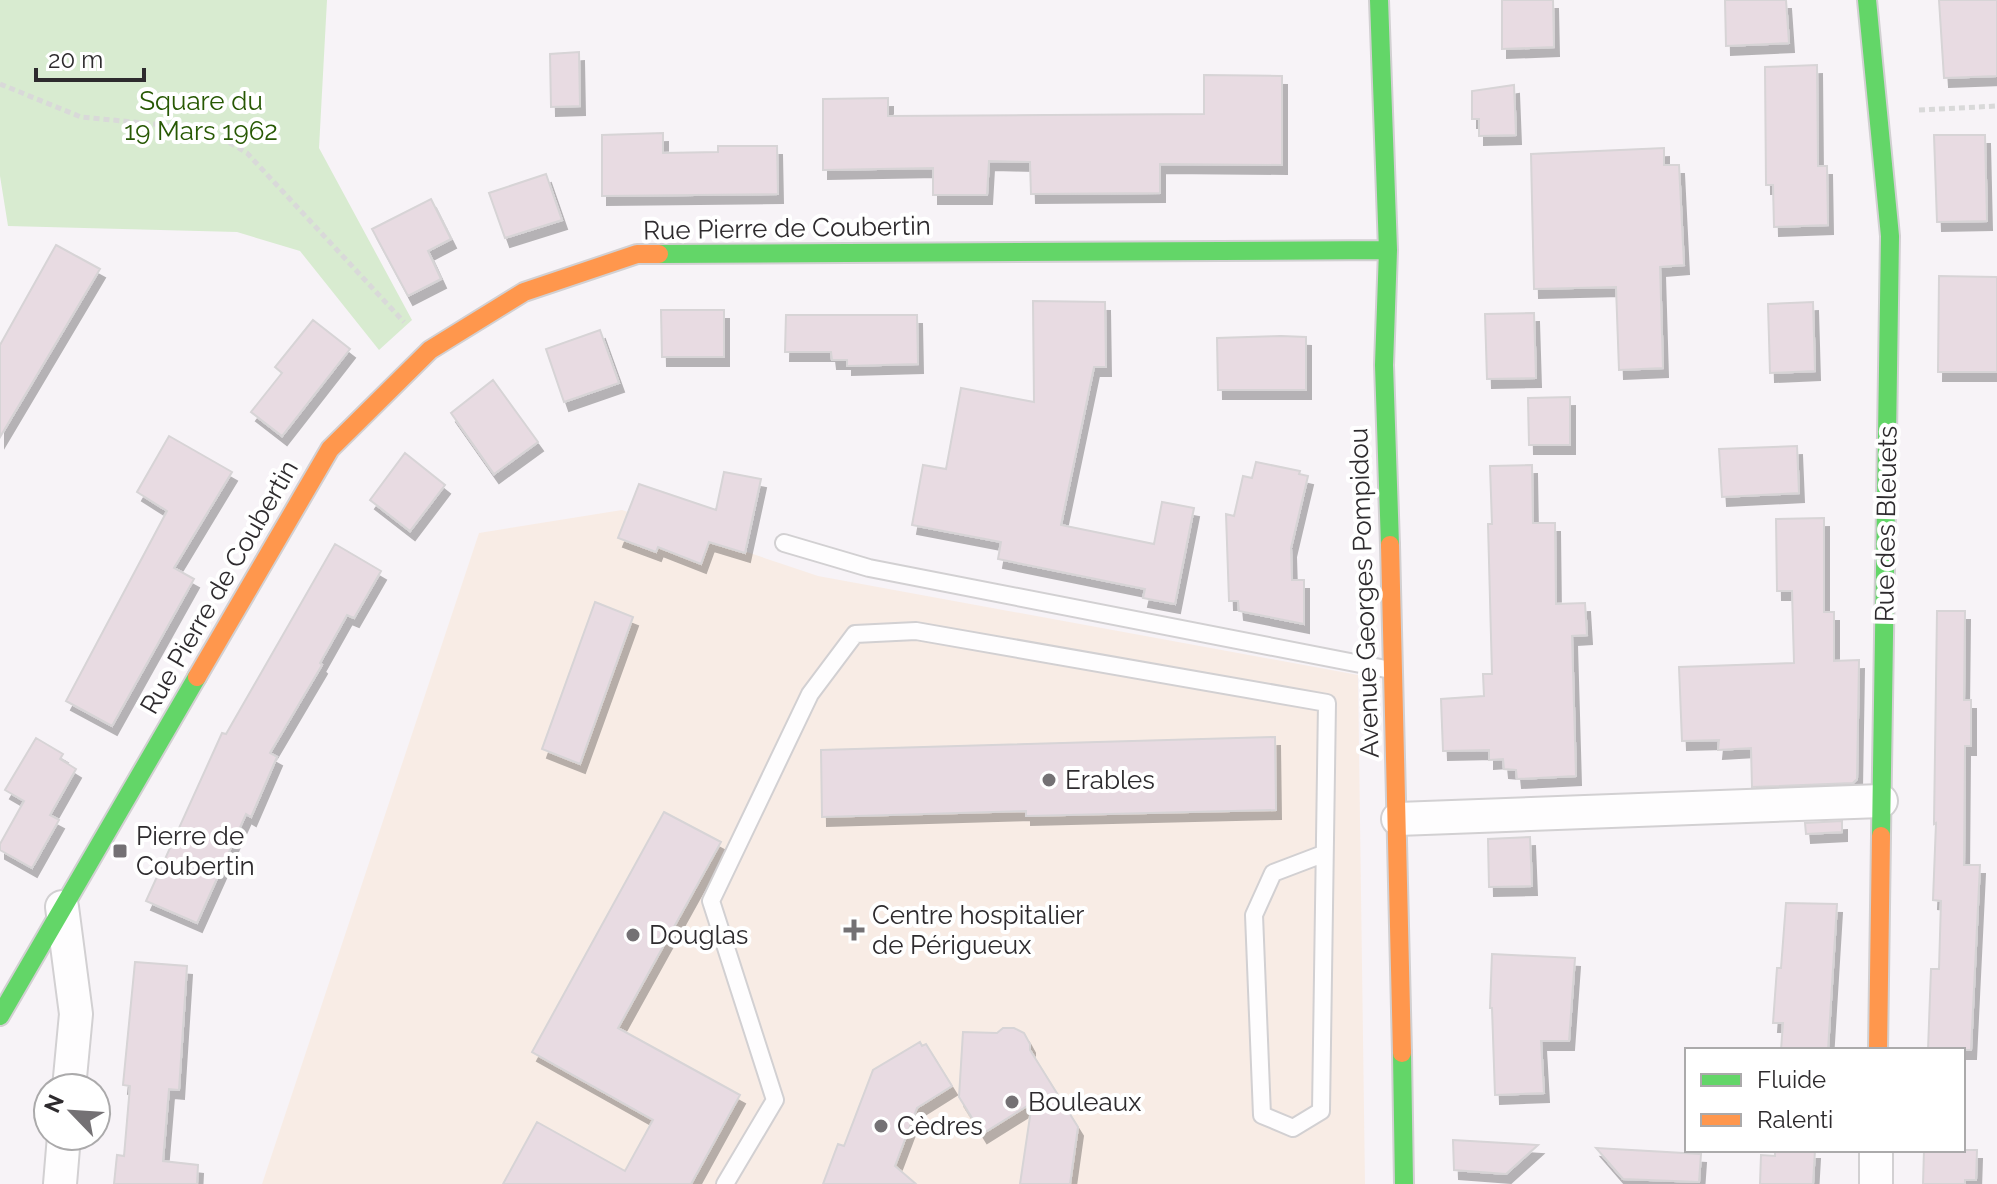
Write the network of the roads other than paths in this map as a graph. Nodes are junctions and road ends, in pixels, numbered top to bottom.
1 (1379, 0) edge
2 (1867, 0) edge
3 (1388, 250) junction
4 (784, 543) dead end
5 (1391, 670) junction
6 (1881, 801) junction
7 (1398, 819) junction
8 (1323, 854) junction
9 (62, 907) junction
10 (0, 1016) edge
11 (1878, 1048) edge
12 (71, 1072) edge
13 (63, 1152) edge
14 (1876, 1152) edge
15 (60, 1184) edge
16 (725, 1184) edge
17 (1404, 1184) edge
18 (1876, 1184) edge

1 - 3 street, Avenue Georges Pompidou
2 - 6 street, Rue des Bleuets
3 - 5 street, Avenue Georges Pompidou
3 - 9 street, Rue Pierre de Coubertin
4 - 5 lane
5 - 7 street, Avenue Georges Pompidou
6 - 7 street
6 - 11 street, Rue des Bleuets
7 - 17 street, Avenue Georges Pompidou
8 - 8 lane
8 - 16 lane
9 - 10 street, Rue Pierre de Coubertin
9 - 12 street
13 - 15 street
14 - 18 street

